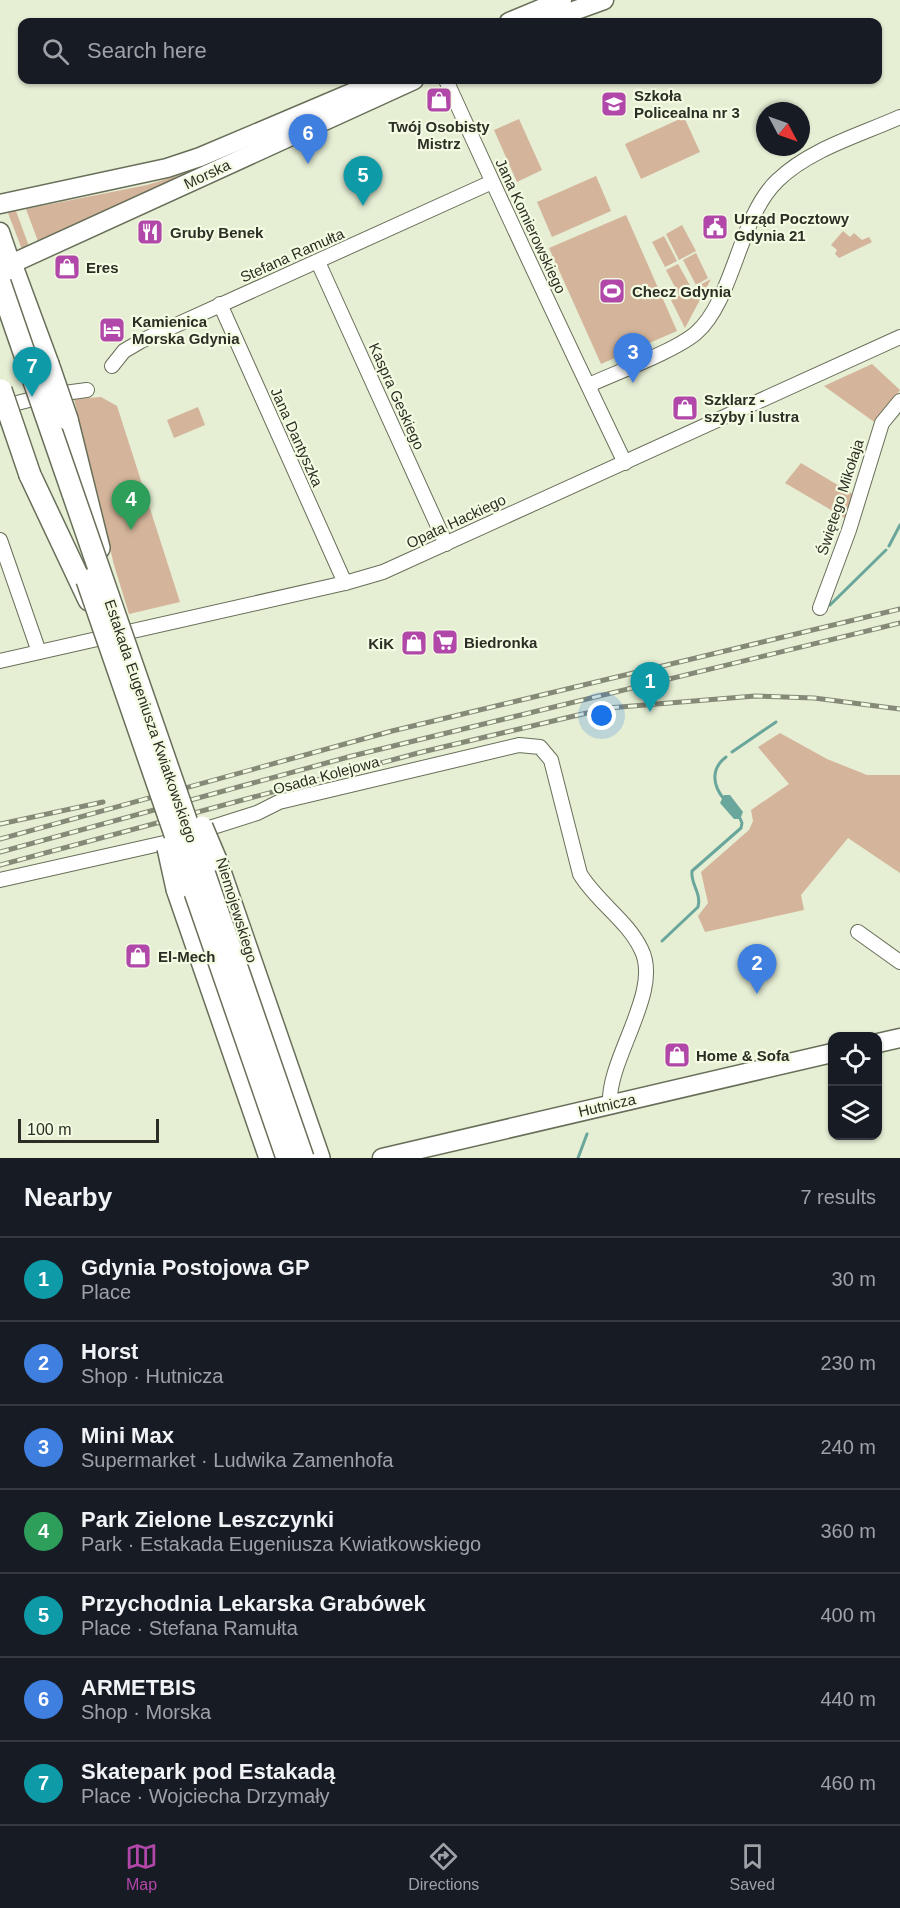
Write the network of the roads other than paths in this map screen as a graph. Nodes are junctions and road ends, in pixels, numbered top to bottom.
1 (604, 0) edge
2 (555, 1) edge
3 (518, 18) edge
4 (554, 18) edge
5 (372, 84) edge
6 (405, 84) edge
7 (448, 84) edge
8 (900, 117) edge
9 (492, 182) junction
10 (0, 204) edge
11 (0, 232) edge
12 (318, 262) junction
13 (6, 266) edge
14 (0, 283) edge
15 (220, 304) junction
16 (0, 327) edge
17 (900, 337) edge
18 (112, 366) dead end
19 (589, 385) junction
20 (87, 390) dead end
21 (0, 395) edge
22 (900, 401) edge
23 (625, 463) junction
24 (0, 540) edge
25 (446, 544) junction
26 (345, 583) junction
27 (820, 608) dead end
28 (111, 628) junction
29 (39, 652) junction
30 (0, 661) edge
31 (156, 754) junction
32 (183, 837) junction
33 (0, 880) edge
34 (858, 932) dead end
35 (900, 962) edge
36 (900, 1038) edge
37 (882, 1042) edge
38 (828, 1054) edge
39 (264, 1090) junction
40 (610, 1104) junction
41 (311, 1152) edge
42 (275, 1157) edge
43 (382, 1158) edge

1 - 4 main road
2 - 3 main road
5 - 10 main road, Morska
6 - 13 main road, Morska
7 - 9 street, Jana Komierowskiego
8 - 19 street
9 - 12 street, Stefana Ramułta
9 - 19 street, Jana Komierowskiego
11 - 13 main road
12 - 15 street, Stefana Ramułta
12 - 25 street, Kaspra Geskiego
13 - 28 highway, bridge
14 - 28 highway, Estakada Eugeniusza Kwiatkowskiego, bridge
15 - 18 street, Stefana Ramułta
15 - 26 street, Jana Dantyszka
16 - 28 highway, Estakada Eugeniusza Kwiatkowskiego, bridge
17 - 23 street, Opata Hackiego
19 - 23 street, Jana Komierowskiego
20 - 21 street
21 - 28 highway, bridge
22 - 27 street, Świętego Mikołaja
23 - 25 street, Opata Hackiego
24 - 29 street
25 - 26 street, Opata Hackiego
26 - 29 street, Opata Hackiego
28 - 31 highway, Estakada Eugeniusza Kwiatkowskiego, bridge
29 - 30 street, Opata Hackiego
31 - 39 highway, Estakada Eugeniusza Kwiatkowskiego, bridge
31 - 41 highway, Estakada Eugeniusza Kwiatkowskiego, bridge
31 - 41 highway, bridge
31 - 42 highway, bridge
32 - 33 street, Osada Kolejowa
32 - 39 street
32 - 40 street, Osada Kolejowa
32 - 41 street, Niemojewskiego
34 - 35 street
36 - 37 main road
38 - 40 main road, Hutnicza
39 - 42 highway, Estakada Eugeniusza Kwiatkowskiego, bridge
40 - 43 main road, Hutnicza

